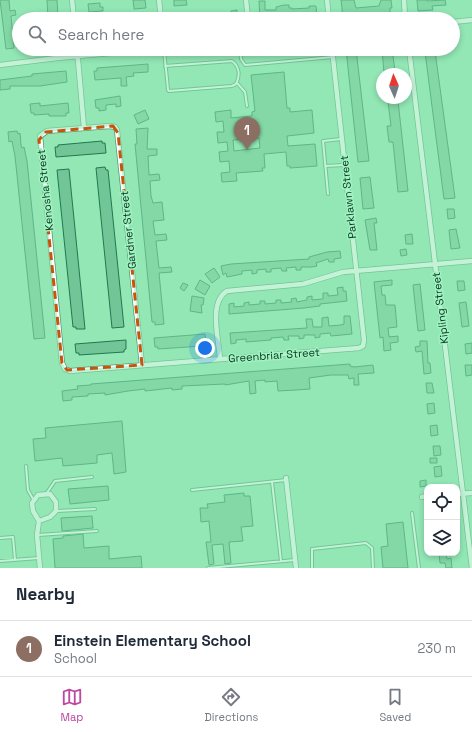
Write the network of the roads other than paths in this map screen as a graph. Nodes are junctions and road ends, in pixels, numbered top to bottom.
1 (72, 0) edge
2 (159, 0) edge
3 (246, 0) edge
4 (327, 0) edge
5 (404, 0) edge
6 (73, 12) edge
7 (160, 12) edge
8 (247, 12) edge
9 (328, 12) edge
10 (405, 12) edge
11 (472, 20) edge
12 (460, 21) edge
13 (78, 56) joint
14 (165, 56) edge
15 (241, 56) edge
16 (410, 56) edge
17 (333, 57) joint
18 (0, 65) edge
19 (166, 66) junction
20 (237, 83) junction
21 (247, 106) dead end
22 (84, 128) junction
23 (342, 139) junction
24 (345, 164) junction
25 (325, 166) junction
26 (328, 194) dead end
27 (472, 261) edge
28 (435, 264) junction
29 (357, 270) junction
30 (363, 346) joint
31 (220, 359) junction
32 (142, 365) junction
33 (66, 369) joint
34 (26, 466) dead end
35 (92, 478) dead end
36 (286, 479) joint
37 (272, 482) junction
38 (192, 490) dead end
39 (472, 493) edge
40 (46, 494) junction
41 (463, 494) junction
42 (33, 499) junction
43 (94, 509) dead end
44 (56, 511) junction
45 (412, 513) dead end
46 (38, 521) junction
47 (97, 532) dead end
48 (37, 535) junction
49 (0, 538) edge
50 (39, 558) junction
51 (15, 560) junction
52 (295, 560) junction
53 (0, 561) edge
54 (281, 561) junction
55 (40, 568) edge
56 (208, 568) edge
57 (296, 568) edge
58 (312, 568) edge
59 (373, 568) edge
60 (418, 568) edge
61 (472, 568) edge

1 - 6 street
2 - 7 street
3 - 8 street
4 - 9 street
5 - 10 street
11 - 12 street
13 - 18 street
13 - 22 street
14 - 19 lane
15 - 17 lane
16 - 28 street, Kipling Street
17 - 23 street, Parklawn Street
19 - 20 lane
19 - 20 lane
20 - 21 lane
22 - 32 street, Gardner Street
22 - 33 street, Kenosha Street
23 - 24 street, Parklawn Street
23 - 25 lane
24 - 25 lane
24 - 29 street, Parklawn Street
25 - 26 lane
27 - 28 street
28 - 29 street
28 - 41 street, Kipling Street
29 - 30 street, Parklawn Street
29 - 31 street
30 - 31 street, Greenbriar Street
31 - 32 street, Greenbriar Street
32 - 33 street, Greenbriar Street
34 - 42 lane
35 - 40 lane
36 - 37 lane
36 - 52 street
37 - 38 lane
37 - 54 lane
39 - 41 street
40 - 42 street
40 - 44 street
41 - 61 street, Kipling Street
42 - 46 street
43 - 44 lane
44 - 46 street
45 - 60 lane
46 - 48 street
47 - 48 lane
48 - 50 street
49 - 51 lane
50 - 51 lane
50 - 55 street
51 - 53 lane
52 - 54 lane
52 - 57 street
54 - 56 lane
58 - 59 lane

